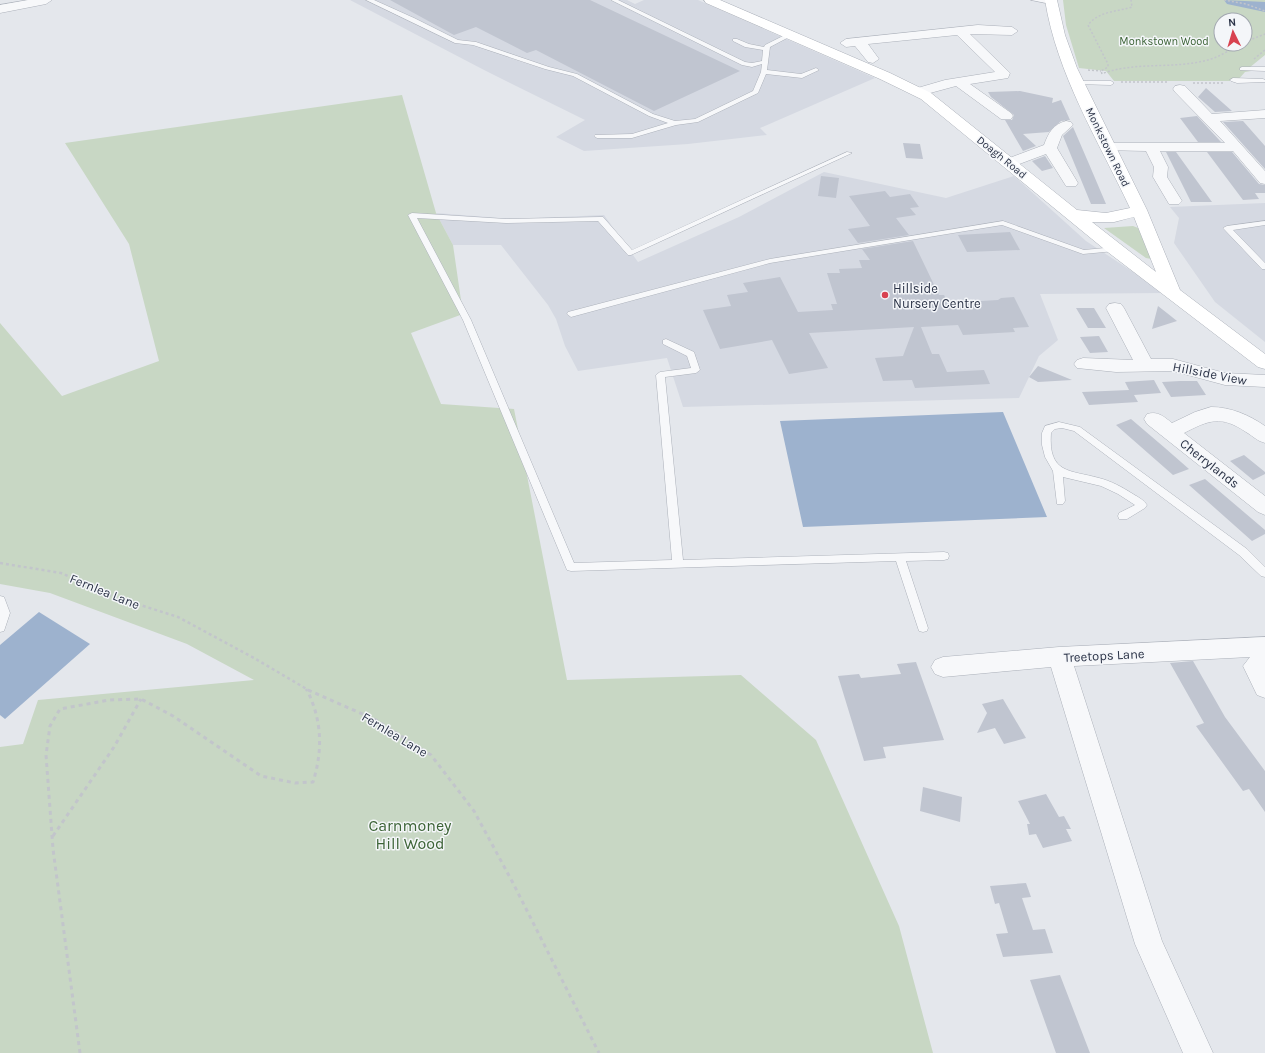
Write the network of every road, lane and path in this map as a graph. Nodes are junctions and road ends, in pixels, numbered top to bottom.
1 (46, 0) edge
2 (369, 0) edge
3 (614, 0) edge
4 (1034, 0) edge
5 (1131, 0) edge
6 (1224, 0) edge
7 (715, 1) edge
8 (1051, 1) edge
9 (0, 9) edge
10 (1265, 11) edge
11 (960, 31) junction
12 (1012, 31) dead end
13 (1265, 34) edge
14 (789, 35) junction
15 (1253, 39) edge
16 (735, 40) dead end
17 (766, 49) junction
18 (1265, 50) edge
19 (1225, 52) edge
20 (873, 59) dead end
21 (764, 62) junction
22 (1242, 69) joint
23 (1265, 69) edge
24 (816, 70) dead end
25 (764, 72) junction
26 (1102, 74) junction
27 (1233, 80) joint
28 (1263, 81) dead end
29 (959, 82) junction
30 (1111, 82) junction
31 (1077, 83) junction
32 (1179, 85) junction
33 (919, 92) junction
34 (1007, 111) dead end
35 (1265, 114) edge
36 (1210, 118) junction
37 (675, 123) junction
38 (1066, 125) dead end
39 (597, 136) dead end
40 (1107, 146) junction
41 (1151, 147) junction
42 (1236, 147) junction
43 (1050, 148) junction
44 (849, 153) dead end
45 (1009, 163) junction
46 (1264, 176) edge
47 (1071, 183) dead end
48 (1176, 195) dead end
49 (1139, 210) junction
50 (1072, 214) junction
51 (1265, 223) edge
52 (1115, 249) junction
53 (1265, 267) edge
54 (1172, 292) junction
55 (1115, 308) dead end
56 (571, 314) dead end
57 (666, 342) dead end
58 (1265, 363) edge
59 (1083, 364) dead end
60 (1145, 365) junction
61 (1265, 381) edge
62 (1154, 419) dead end
63 (1170, 432) junction
64 (1265, 436) edge
65 (1058, 471) junction
66 (1060, 501) dead end
67 (1265, 507) edge
68 (1123, 516) dead end
69 (944, 556) dead end
70 (900, 557) junction
71 (0, 563) edge
72 (678, 564) junction
73 (1265, 573) edge
74 (0, 600) edge
75 (0, 628) edge
76 (923, 628) dead end
77 (1265, 647) edge
78 (1059, 657) junction
79 (1265, 660) edge
80 (942, 667) dead end
81 (1265, 688) edge
82 (305, 689) junction
83 (141, 699) junction
84 (52, 837) junction
85 (80, 1053) edge
86 (599, 1053) edge
87 (1198, 1053) edge

1 - 9 street
2 - 37 lane
3 - 21 lane
4 - 8 lane
5 - 26 path
6 - 10 path
7 - 14 main road, Doagh Road
8 - 31 main road, Monkstown Road
11 - 12 street
11 - 20 street
11 - 29 street
13 - 15 path
14 - 17 lane
14 - 33 main road, Doagh Road
16 - 17 lane
17 - 21 lane
18 - 22 path
19 - 26 path
21 - 25 lane
22 - 23 lane
24 - 25 lane
25 - 37 lane
26 - 30 lane
27 - 28 lane
27 - 32 path
29 - 33 street
29 - 34 street
30 - 31 lane
30 - 32 path
31 - 40 main road, Monkstown Road
32 - 36 street
33 - 45 main road, Doagh Road
35 - 36 street
36 - 42 street
37 - 39 lane
38 - 43 street
40 - 41 street
40 - 49 main road, Monkstown Road
41 - 42 street
41 - 48 street
42 - 46 street
43 - 45 street
43 - 47 street
44 - 72 lane
45 - 50 main road, Doagh Road
49 - 50 main road
49 - 54 main road, Monkstown Road
50 - 52 main road, Doagh Road
51 - 53 lane
52 - 54 main road, Doagh Road
52 - 56 lane
54 - 58 main road, Doagh Road
55 - 60 street
57 - 72 lane
59 - 60 street, Hillside View
60 - 61 street, Hillside View
62 - 63 street, Cherrylands
63 - 64 street
63 - 67 street, Cherrylands
65 - 66 lane
65 - 68 lane
65 - 73 lane
69 - 70 lane
70 - 72 lane
70 - 76 lane
71 - 82 path, Fernlea Lane
74 - 75 lane
77 - 78 street, Treetops Lane
78 - 80 street, Treetops Lane
78 - 87 street
79 - 81 street
82 - 83 path
82 - 86 path, Fernlea Lane
83 - 84 path
83 - 84 path
84 - 85 path

